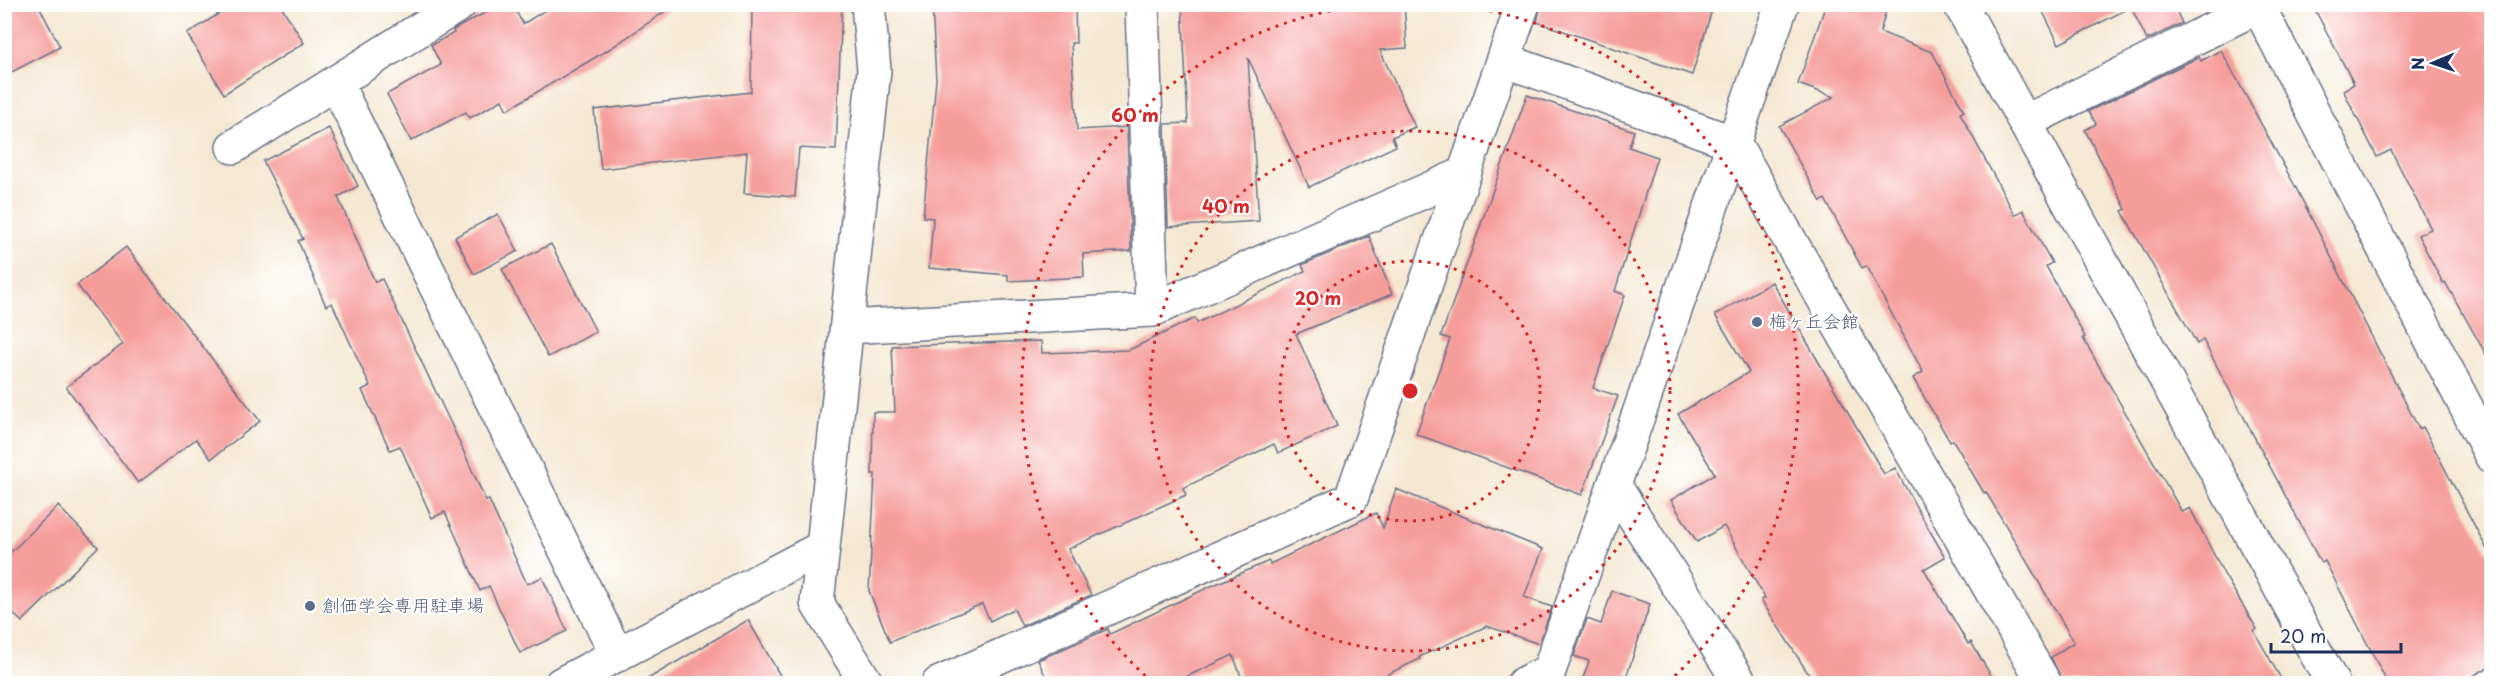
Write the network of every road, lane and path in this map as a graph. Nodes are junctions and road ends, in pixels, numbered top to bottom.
1 (460, 4) edge
2 (868, 4) edge
3 (1142, 4) edge
4 (1523, 4) edge
5 (1782, 4) edge
6 (1960, 4) edge
7 (2259, 5) edge
8 (1504, 60) junction
9 (336, 83) junction
10 (2025, 122) junction
11 (1734, 143) junction
12 (232, 147) dead end
13 (1464, 174) junction
14 (1152, 310) junction
15 (847, 327) junction
16 (2492, 457) edge
17 (1614, 485) junction
18 (823, 547) junction
19 (617, 655) junction
20 (561, 684) edge
21 (867, 684) edge
22 (938, 684) edge
23 (1523, 684) edge
24 (1741, 684) edge
25 (2045, 684) edge
26 (2332, 684) edge

1 - 9 street
2 - 15 street
3 - 14 street
4 - 8 street
5 - 11 street
6 - 10 street
7 - 10 street
7 - 16 street
8 - 11 street
8 - 13 street
9 - 12 street
9 - 19 street
10 - 26 street
11 - 17 street
11 - 25 street
13 - 14 street
13 - 22 street
14 - 15 street
15 - 18 street
17 - 23 street
17 - 24 street
18 - 19 street
18 - 21 street
19 - 20 street

